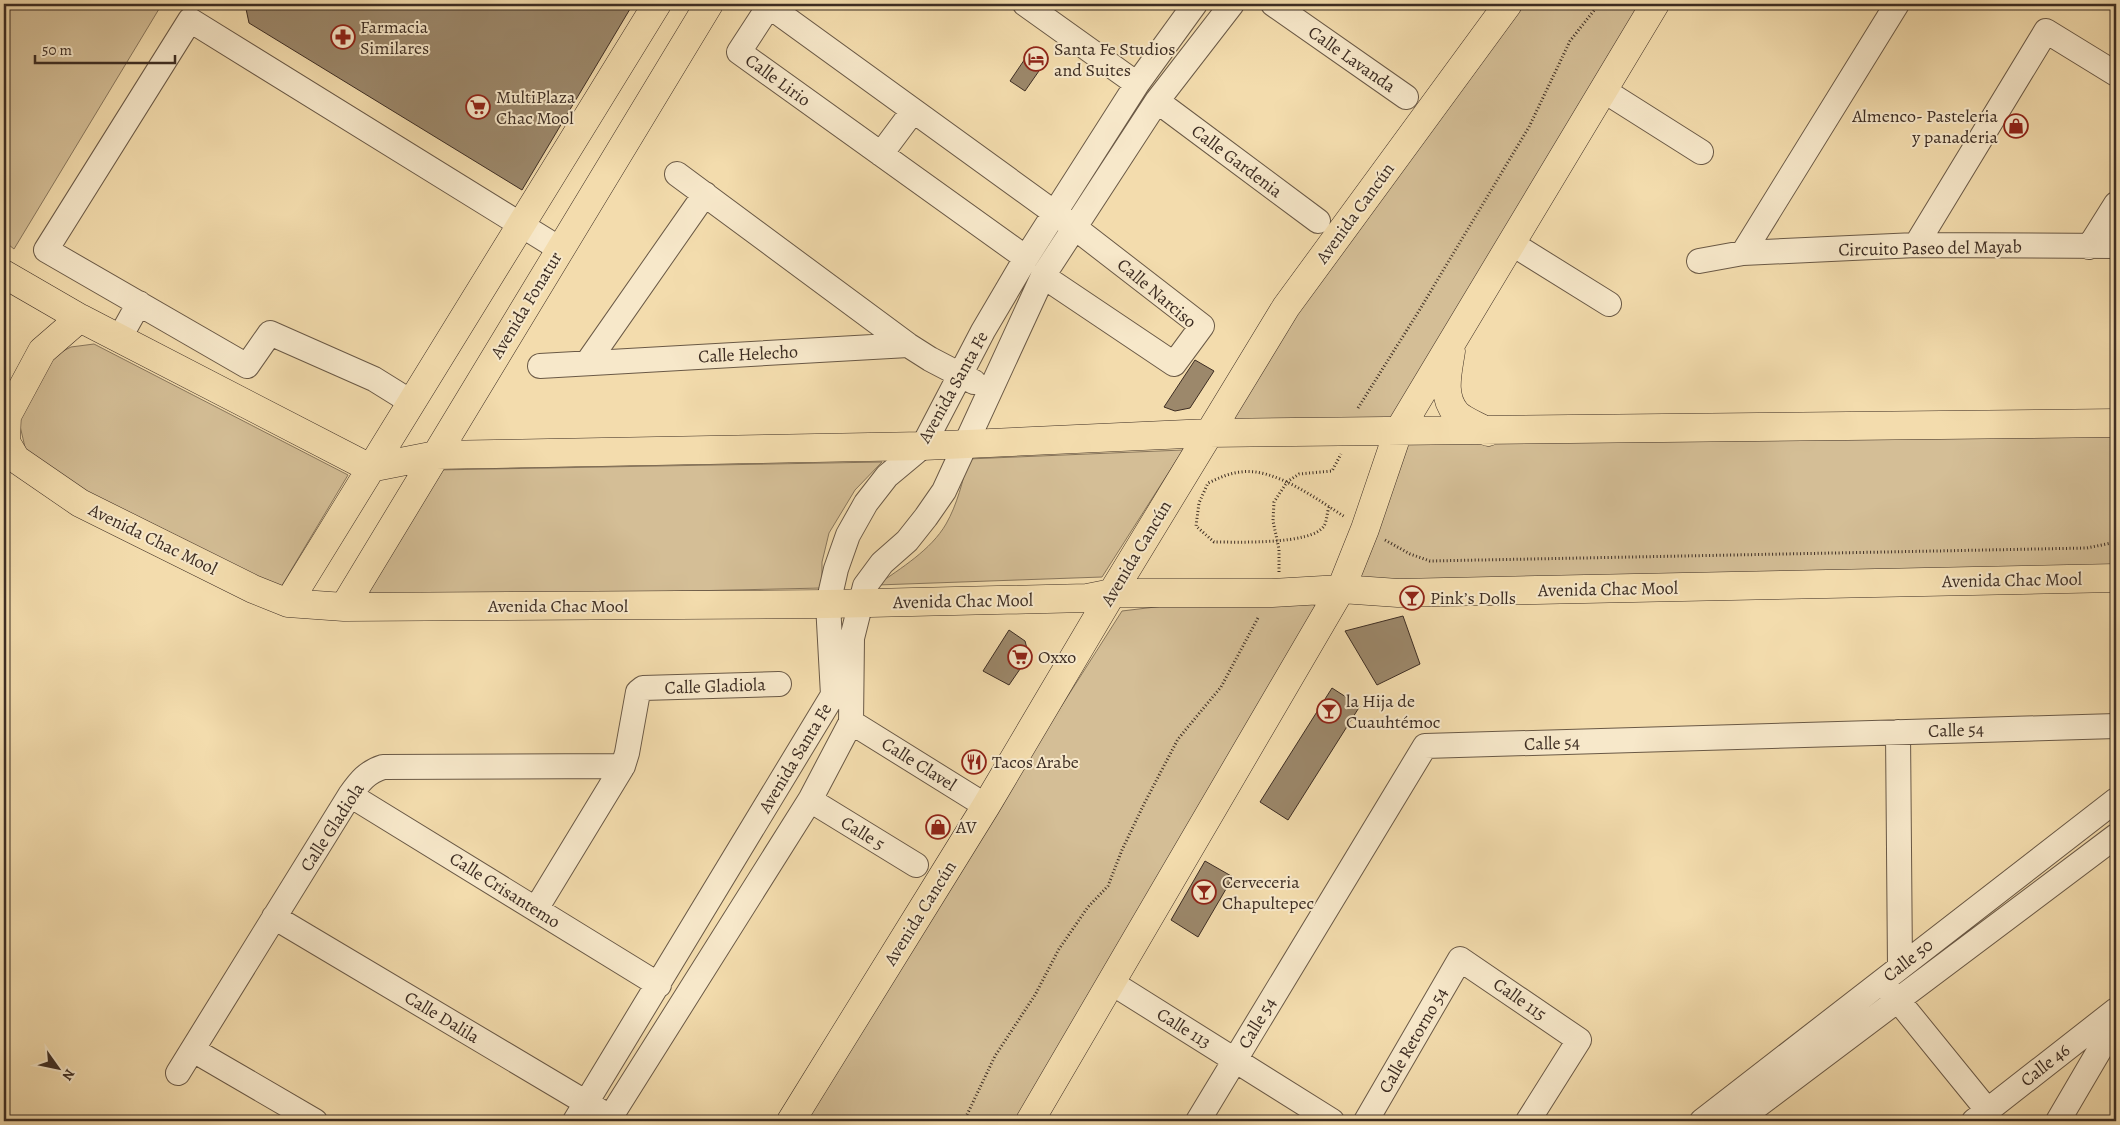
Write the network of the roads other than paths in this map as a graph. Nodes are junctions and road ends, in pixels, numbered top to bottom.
1 (657, 4) edge
2 (709, 4) edge
3 (1025, 4) edge
4 (1195, 4) edge
5 (1232, 4) edge
6 (1273, 4) edge
7 (1508, 4) edge
8 (1655, 4) edge
9 (1897, 4) edge
10 (2116, 74) edge
11 (1137, 84) junction
12 (1603, 90) junction
13 (1406, 97) dead end
14 (1156, 101) junction
15 (913, 111) junction
16 (1701, 152) dead end
17 (881, 154) junction
18 (677, 174) dead end
19 (705, 194) junction
20 (2116, 204) edge
21 (1054, 213) junction
22 (1318, 221) dead end
23 (521, 225) junction
24 (1074, 227) junction
25 (1511, 243) junction
26 (1916, 245) junction
27 (2116, 246) edge
28 (2089, 247) junction
29 (560, 249) junction
30 (1743, 253) junction
31 (1026, 258) junction
32 (1699, 262) dead end
33 (4, 274) edge
34 (1043, 276) junction
35 (139, 304) junction
36 (1608, 304) dead end
37 (80, 318) junction
38 (120, 339) junction
39 (1453, 340) junction
40 (908, 344) junction
41 (587, 363) junction
42 (540, 366) dead end
43 (961, 376) junction
44 (992, 389) junction
45 (411, 402) junction
46 (2116, 423) edge
47 (1398, 432) junction
48 (1488, 432) junction
49 (1209, 433) junction
50 (967, 444) junction
51 (923, 446) junction
52 (436, 455) junction
53 (370, 468) junction
54 (2116, 578) edge
55 (1341, 589) junction
56 (1100, 601) junction
57 (288, 602) junction
58 (859, 602) junction
59 (828, 604) junction
60 (344, 607) junction
61 (778, 684) dead end
62 (851, 722) junction
63 (2116, 726) edge
64 (1898, 732) junction
65 (622, 766) junction
66 (350, 795) junction
67 (810, 800) junction
68 (2116, 800) edge
69 (986, 806) junction
70 (2116, 836) edge
71 (916, 865) dead end
72 (536, 909) junction
73 (274, 917) junction
74 (1460, 958) joint
75 (1891, 974) junction
76 (1112, 983) junction
77 (659, 985) junction
78 (1898, 1001) junction
79 (2116, 1010) edge
80 (2116, 1022) edge
81 (193, 1050) junction
82 (1235, 1060) junction
83 (178, 1073) dead end
84 (581, 1112) edge
85 (1981, 1116) edge
86 (612, 1120) edge
87 (315, 1121) edge
88 (791, 1121) edge
89 (1030, 1121) edge
90 (1198, 1121) edge
91 (1332, 1121) edge
92 (1366, 1121) edge
93 (1528, 1121) edge
94 (1702, 1121) edge
95 (1737, 1121) edge
96 (2058, 1121) edge

1 - 23 main road
2 - 29 main road, Avenida Fonatur
3 - 11 street
4 - 11 street, Avenida Santa Fe
5 - 14 street, Avenida Santa Fe
6 - 13 street, Calle Lavanda
7 - 49 main road, Avenida Cancún
8 - 12 main road
9 - 30 street
10 - 26 street
11 - 21 street, Avenida Santa Fe
12 - 16 street
12 - 25 main road
14 - 22 street, Calle Gardenia
14 - 24 street, Avenida Santa Fe
15 - 17 street
15 - 17 street, Calle Lirio
15 - 21 street, Calle Lirio
17 - 31 street, Calle Lirio
18 - 19 street
19 - 40 street
19 - 41 street
20 - 28 street
21 - 24 street, Calle Lirio
21 - 31 street, Avenida Santa Fe
23 - 29 street
23 - 35 street
23 - 45 main road
24 - 34 street, Avenida Santa Fe
24 - 34 street, Calle Narciso
25 - 36 street
25 - 39 main road
26 - 28 street, Circuito Paseo del Mayab
26 - 30 street, Circuito Paseo del Mayab
27 - 28 street, Circuito Paseo del Mayab
29 - 52 main road, Avenida Fonatur
30 - 32 street, Circuito Paseo del Mayab
31 - 43 street, Avenida Santa Fe
33 - 37 main road
34 - 44 street, Avenida Santa Fe
35 - 38 street
35 - 45 street
37 - 38 main road
37 - 57 main road, Avenida Chac Mool
38 - 53 main road
39 - 47 main road
39 - 48 main road
40 - 41 street, Calle Helecho
40 - 43 street
41 - 42 street, Calle Helecho
43 - 44 street
43 - 51 street, Avenida Santa Fe
44 - 50 street, Avenida Santa Fe
45 - 53 main road
46 - 48 main road
47 - 48 main road
47 - 49 main road
47 - 55 main road
49 - 50 main road
49 - 56 main road, Avenida Cancún
50 - 51 main road
50 - 58 street, Avenida Santa Fe
51 - 52 main road
51 - 59 street, Avenida Santa Fe
52 - 53 main road
52 - 60 main road, Avenida Fonatur
53 - 57 main road
54 - 55 main road, Avenida Chac Mool
55 - 56 main road, Avenida Chac Mool
55 - 76 main road
56 - 58 main road, Avenida Chac Mool
56 - 69 main road, Avenida Cancún
57 - 60 main road, Avenida Chac Mool
58 - 59 main road, Avenida Chac Mool
58 - 62 street, Avenida Santa Fe
59 - 60 main road, Avenida Chac Mool
59 - 77 street, Avenida Santa Fe
61 - 65 street, Calle Gladiola
62 - 67 street, Avenida Santa Fe
62 - 69 street, Calle Clavel
63 - 64 street, Calle 54
64 - 75 street
64 - 82 street, Calle 54
65 - 66 street, Calle Gladiola
65 - 72 street, Calle Gladiola
66 - 72 street, Calle Crisantemo
66 - 73 street, Calle Gladiola
67 - 71 street, Calle 5
67 - 86 street, Avenida Santa Fe
68 - 75 street, Calle 50
69 - 88 main road, Avenida Cancún
70 - 78 street, Calle 50
72 - 77 street, Calle Crisantemo
73 - 81 street, Calle Gladiola
73 - 84 street, Calle Dalila
74 - 92 street, Calle Retorno 54
74 - 93 street, Calle 115
75 - 78 street
75 - 94 street, Calle 50
76 - 82 street, Calle 113
76 - 89 main road
77 - 84 street, Avenida Santa Fe
78 - 85 street
78 - 95 street, Calle 50
79 - 85 street, Calle 46
80 - 96 street
81 - 83 street, Calle Gladiola
81 - 87 street
82 - 90 street, Calle 54
82 - 91 street, Calle 113
84 - 86 street, Calle Dalila

